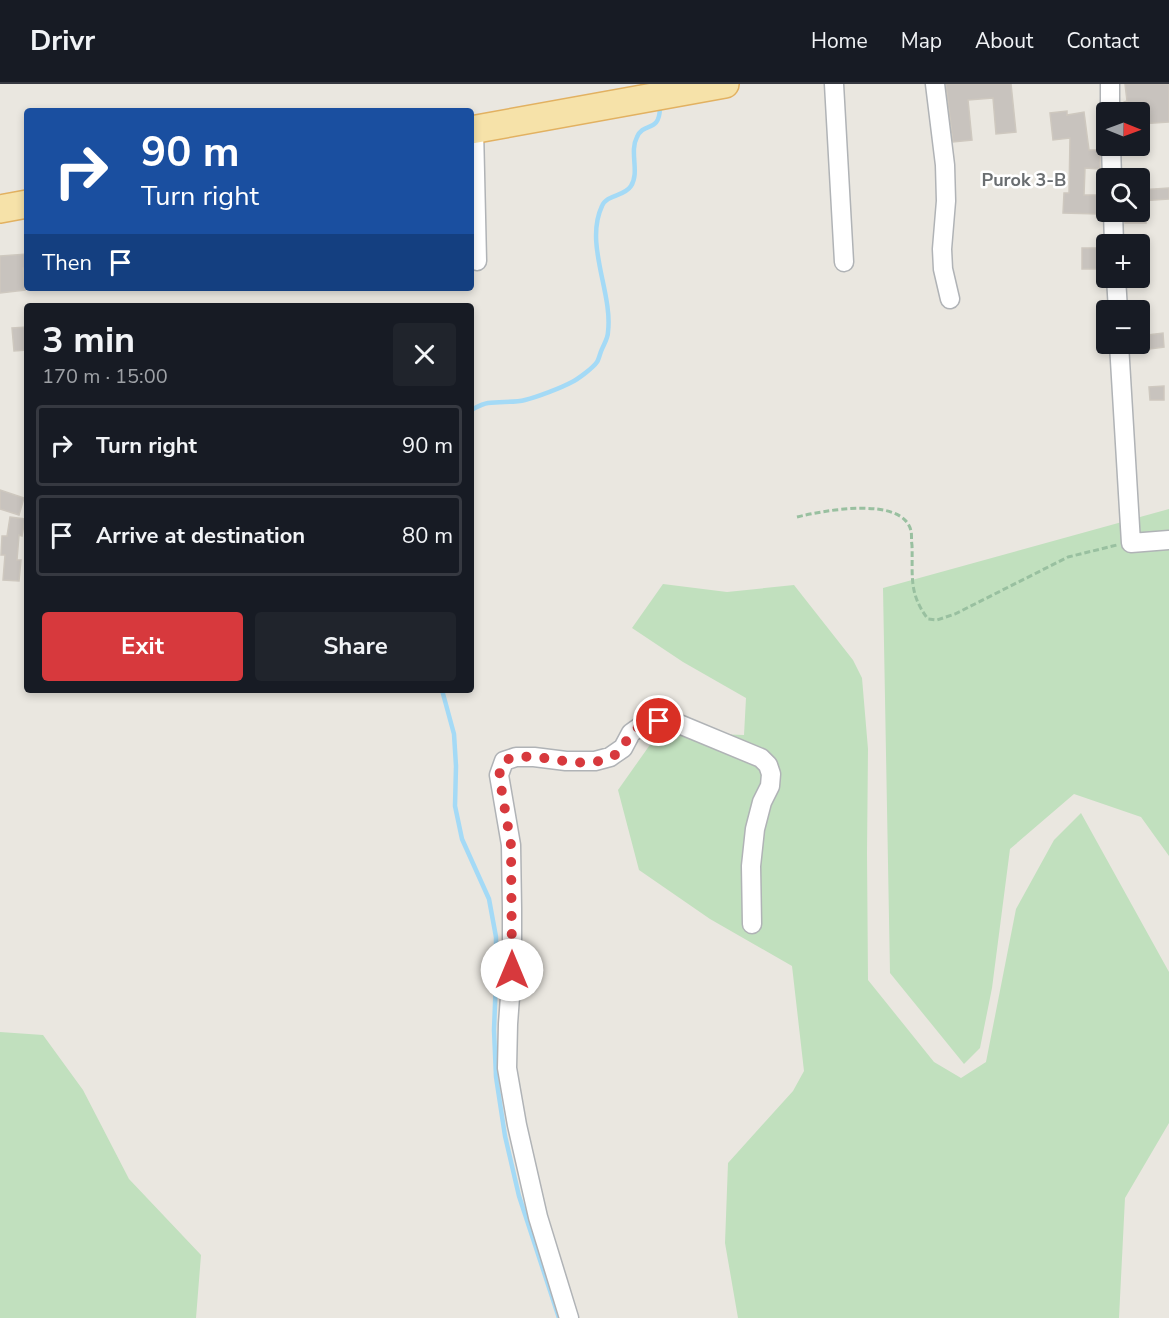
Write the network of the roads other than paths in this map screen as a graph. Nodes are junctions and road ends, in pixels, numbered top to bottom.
1 (725, 84) edge
2 (834, 84) edge
3 (935, 84) edge
4 (1110, 84) edge
5 (1110, 102) edge
6 (474, 129) edge
7 (474, 182) edge
8 (24, 205) edge
9 (0, 209) edge
10 (477, 261) dead end
11 (844, 262) dead end
12 (950, 300) dead end
13 (1120, 354) edge
14 (1169, 540) edge
15 (752, 924) dead end
16 (569, 1318) edge

1 - 6 main road
2 - 11 street
3 - 12 street
4 - 5 street
7 - 10 street
8 - 9 main road
13 - 14 street
15 - 16 street

